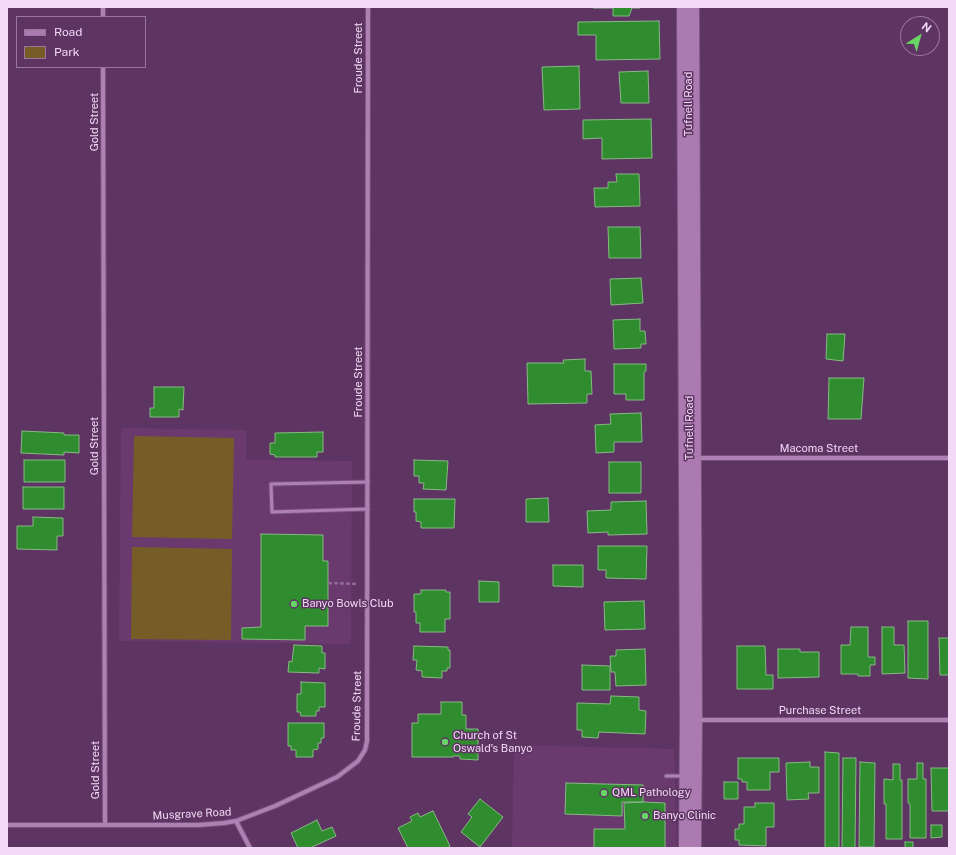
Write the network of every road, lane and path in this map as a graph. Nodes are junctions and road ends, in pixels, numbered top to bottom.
1 (368, 7) edge
2 (688, 7) edge
3 (104, 68) edge
4 (690, 458) junction
5 (949, 458) edge
6 (368, 482) junction
7 (368, 509) junction
8 (328, 583) dead end
9 (367, 584) junction
10 (691, 720) junction
11 (949, 720) edge
12 (361, 757) joint
13 (666, 776) dead end
14 (690, 776) junction
15 (236, 821) junction
16 (7, 825) edge
17 (105, 825) junction
18 (250, 848) edge
19 (690, 848) edge

1 - 6 street, Froude Street
2 - 4 street, Tufnell Road
3 - 17 street, Gold Street
4 - 5 street, Macoma Street
4 - 10 street, Tufnell Road
6 - 7 street, Froude Street
6 - 7 lane
7 - 9 street, Froude Street
8 - 9 path
9 - 12 street, Froude Street
10 - 11 street, Purchase Street
10 - 14 street, Tufnell Road
12 - 15 street, Musgrave Road
13 - 14 lane
14 - 19 street, Tufnell Road
15 - 17 street, Musgrave Road
15 - 18 street
16 - 17 street, Musgrave Road

